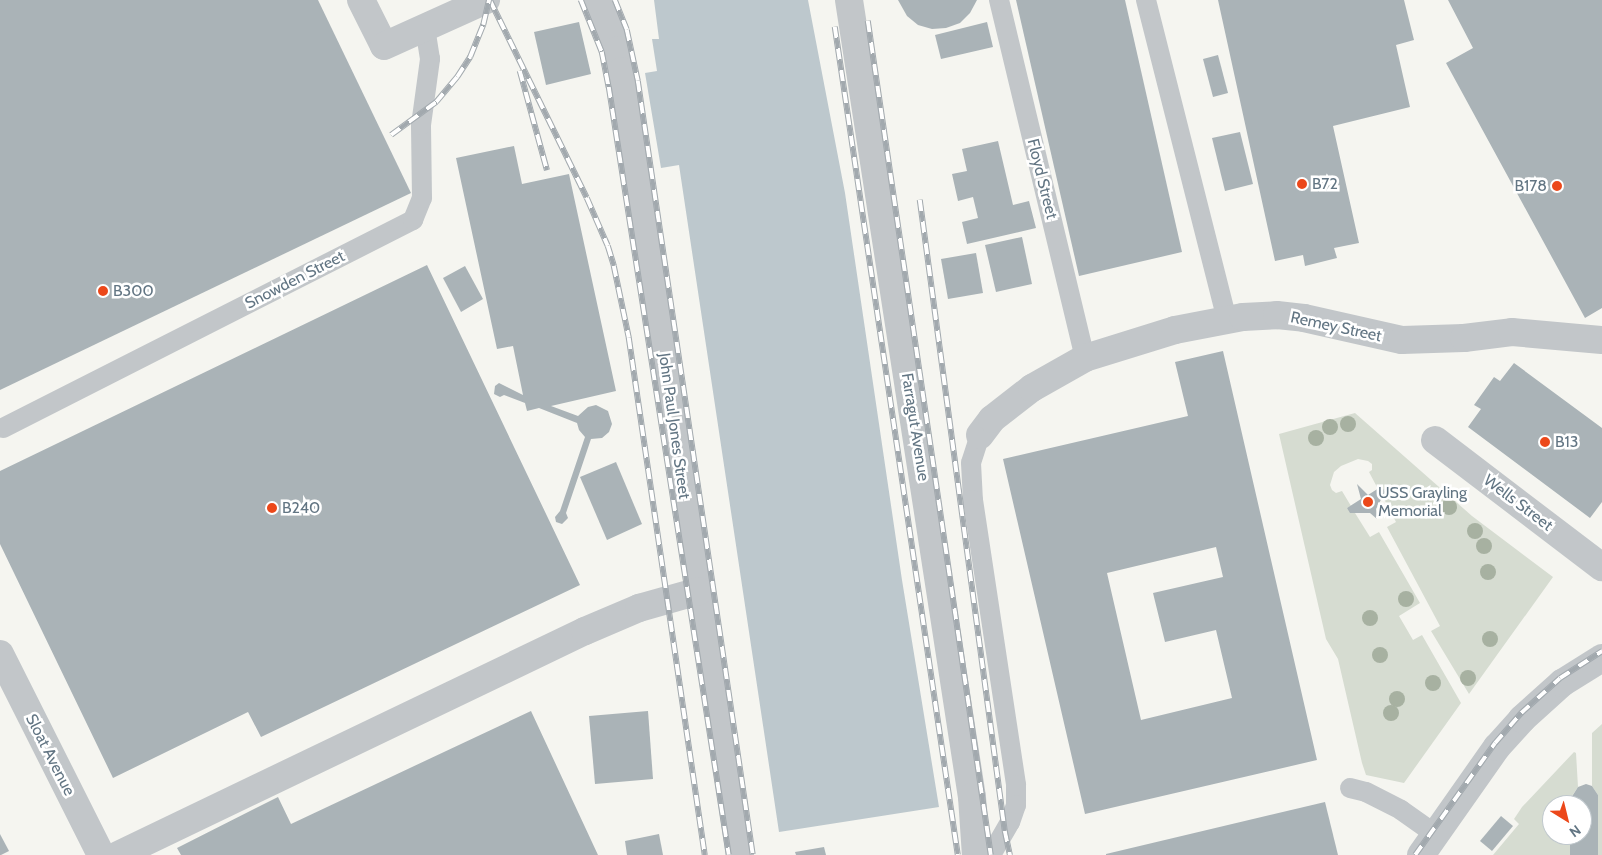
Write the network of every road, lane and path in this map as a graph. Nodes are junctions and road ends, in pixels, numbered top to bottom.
1 (361, 0) edge
2 (486, 0) edge
3 (598, 0) edge
4 (849, 0) edge
5 (999, 0) edge
6 (1146, 0) edge
7 (425, 27) junction
8 (1227, 320) junction
9 (1602, 340) edge
10 (1085, 358) junction
11 (3, 428) dead end
12 (980, 435) joint
13 (1434, 440) dead end
14 (1602, 567) edge
15 (699, 591) junction
16 (0, 654) edge
17 (1602, 658) edge
18 (1350, 788) dead end
19 (1427, 849) edge
20 (101, 855) edge
21 (118, 855) edge
22 (740, 855) edge
23 (976, 855) edge
24 (991, 855) edge

1 - 7 street
2 - 7 street
3 - 15 street, John Paul Jones Street
4 - 23 street, Farragut Avenue
5 - 10 lane, Floyd Street
6 - 8 lane
7 - 11 lane, Snowden Street
8 - 9 street, Remey Street
8 - 10 street, Remey Street
10 - 12 street, Remey Street
12 - 24 lane
13 - 14 street, Wells Street
15 - 21 street
15 - 22 street, John Paul Jones Street
16 - 20 street, Sloat Avenue
17 - 19 street
18 - 19 lane

